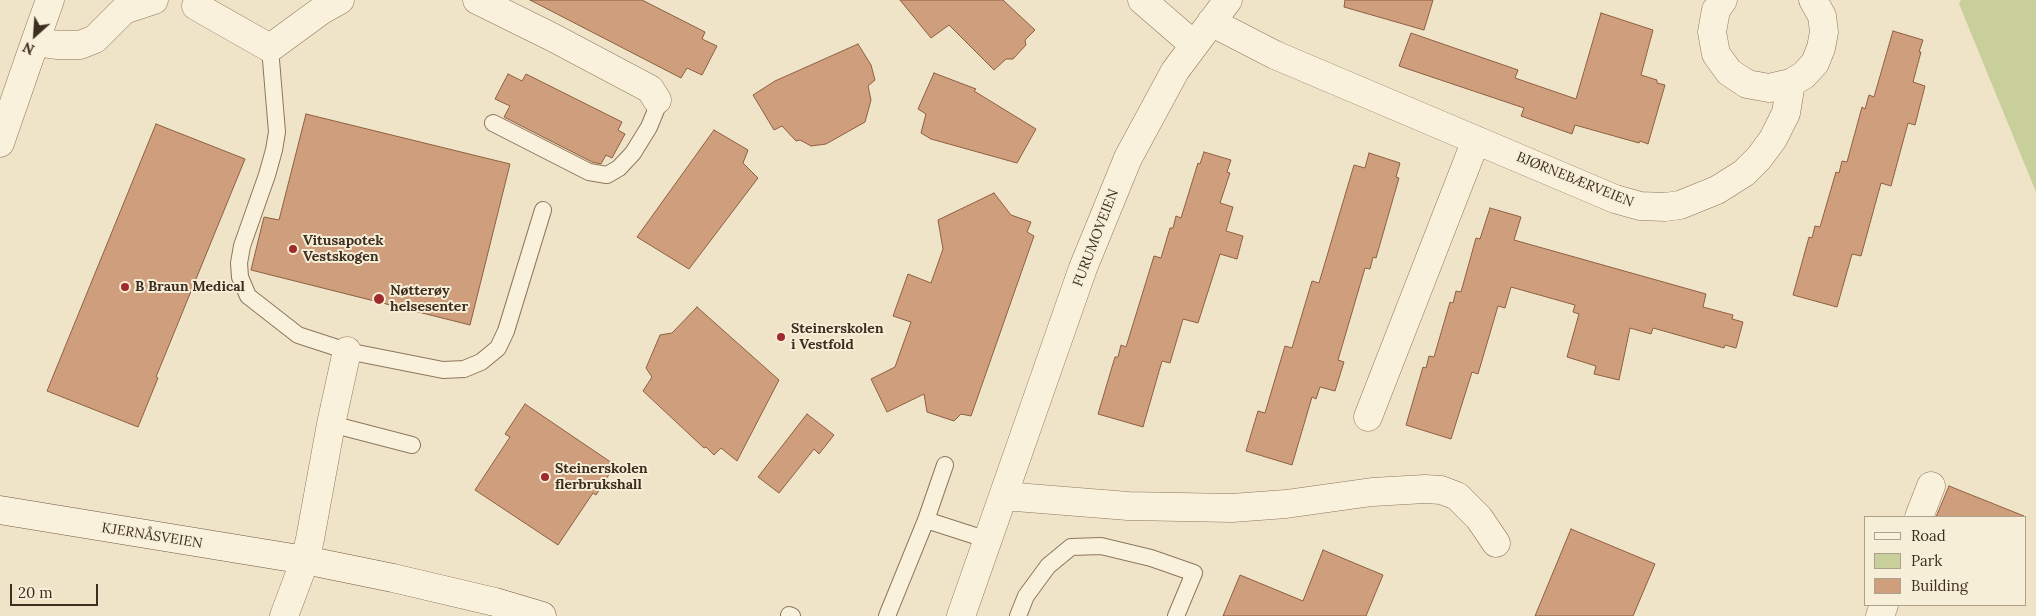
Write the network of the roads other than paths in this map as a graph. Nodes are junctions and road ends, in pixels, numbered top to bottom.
1 (50, 0) edge
2 (154, 0) edge
3 (168, 0) edge
4 (340, 0) edge
5 (477, 0) edge
6 (1142, 0) edge
7 (1228, 0) edge
8 (1723, 0) edge
9 (1815, 1) edge
10 (197, 3) edge
11 (1211, 22) junction
12 (35, 42) junction
13 (1194, 45) junction
14 (270, 48) junction
15 (1791, 83) junction
16 (657, 100) joint
17 (493, 123) dead end
18 (1476, 140) junction
19 (0, 143) edge
20 (543, 210) dead end
21 (348, 351) junction
22 (1368, 417) dead end
23 (330, 424) junction
24 (412, 445) dead end
25 (945, 464) dead end
26 (1931, 486) dead end
27 (1003, 496) junction
28 (0, 510) edge
29 (1919, 516) edge
30 (926, 520) junction
31 (988, 540) junction
32 (1496, 544) dead end
33 (305, 560) junction
34 (284, 616) edge
35 (542, 616) edge
36 (887, 616) edge
37 (961, 616) edge
38 (1018, 616) edge
39 (1176, 616) edge

1 - 12 street
2 - 12 street
3 - 10 street
4 - 14 street
5 - 16 street
6 - 13 street
7 - 11 street, FURUMOVEIEN
8 - 15 street
9 - 15 street
10 - 14 street
11 - 13 street, FURUMOVEIEN
11 - 18 street, BJØRNEBÆRVEIEN
12 - 19 street
13 - 27 street, FURUMOVEIEN
14 - 21 lane
15 - 18 street, BJØRNEBÆRVEIEN
16 - 17 lane
18 - 22 street
20 - 21 lane
21 - 23 street
23 - 24 lane
23 - 33 street
25 - 30 lane
26 - 29 street
27 - 31 street, FURUMOVEIEN
27 - 32 street
28 - 33 street, KJERNÅSVEIEN
30 - 31 lane
30 - 36 lane
31 - 37 street, FURUMOVEIEN
33 - 34 street
33 - 35 street, KJERNÅSVEIEN
38 - 39 lane

